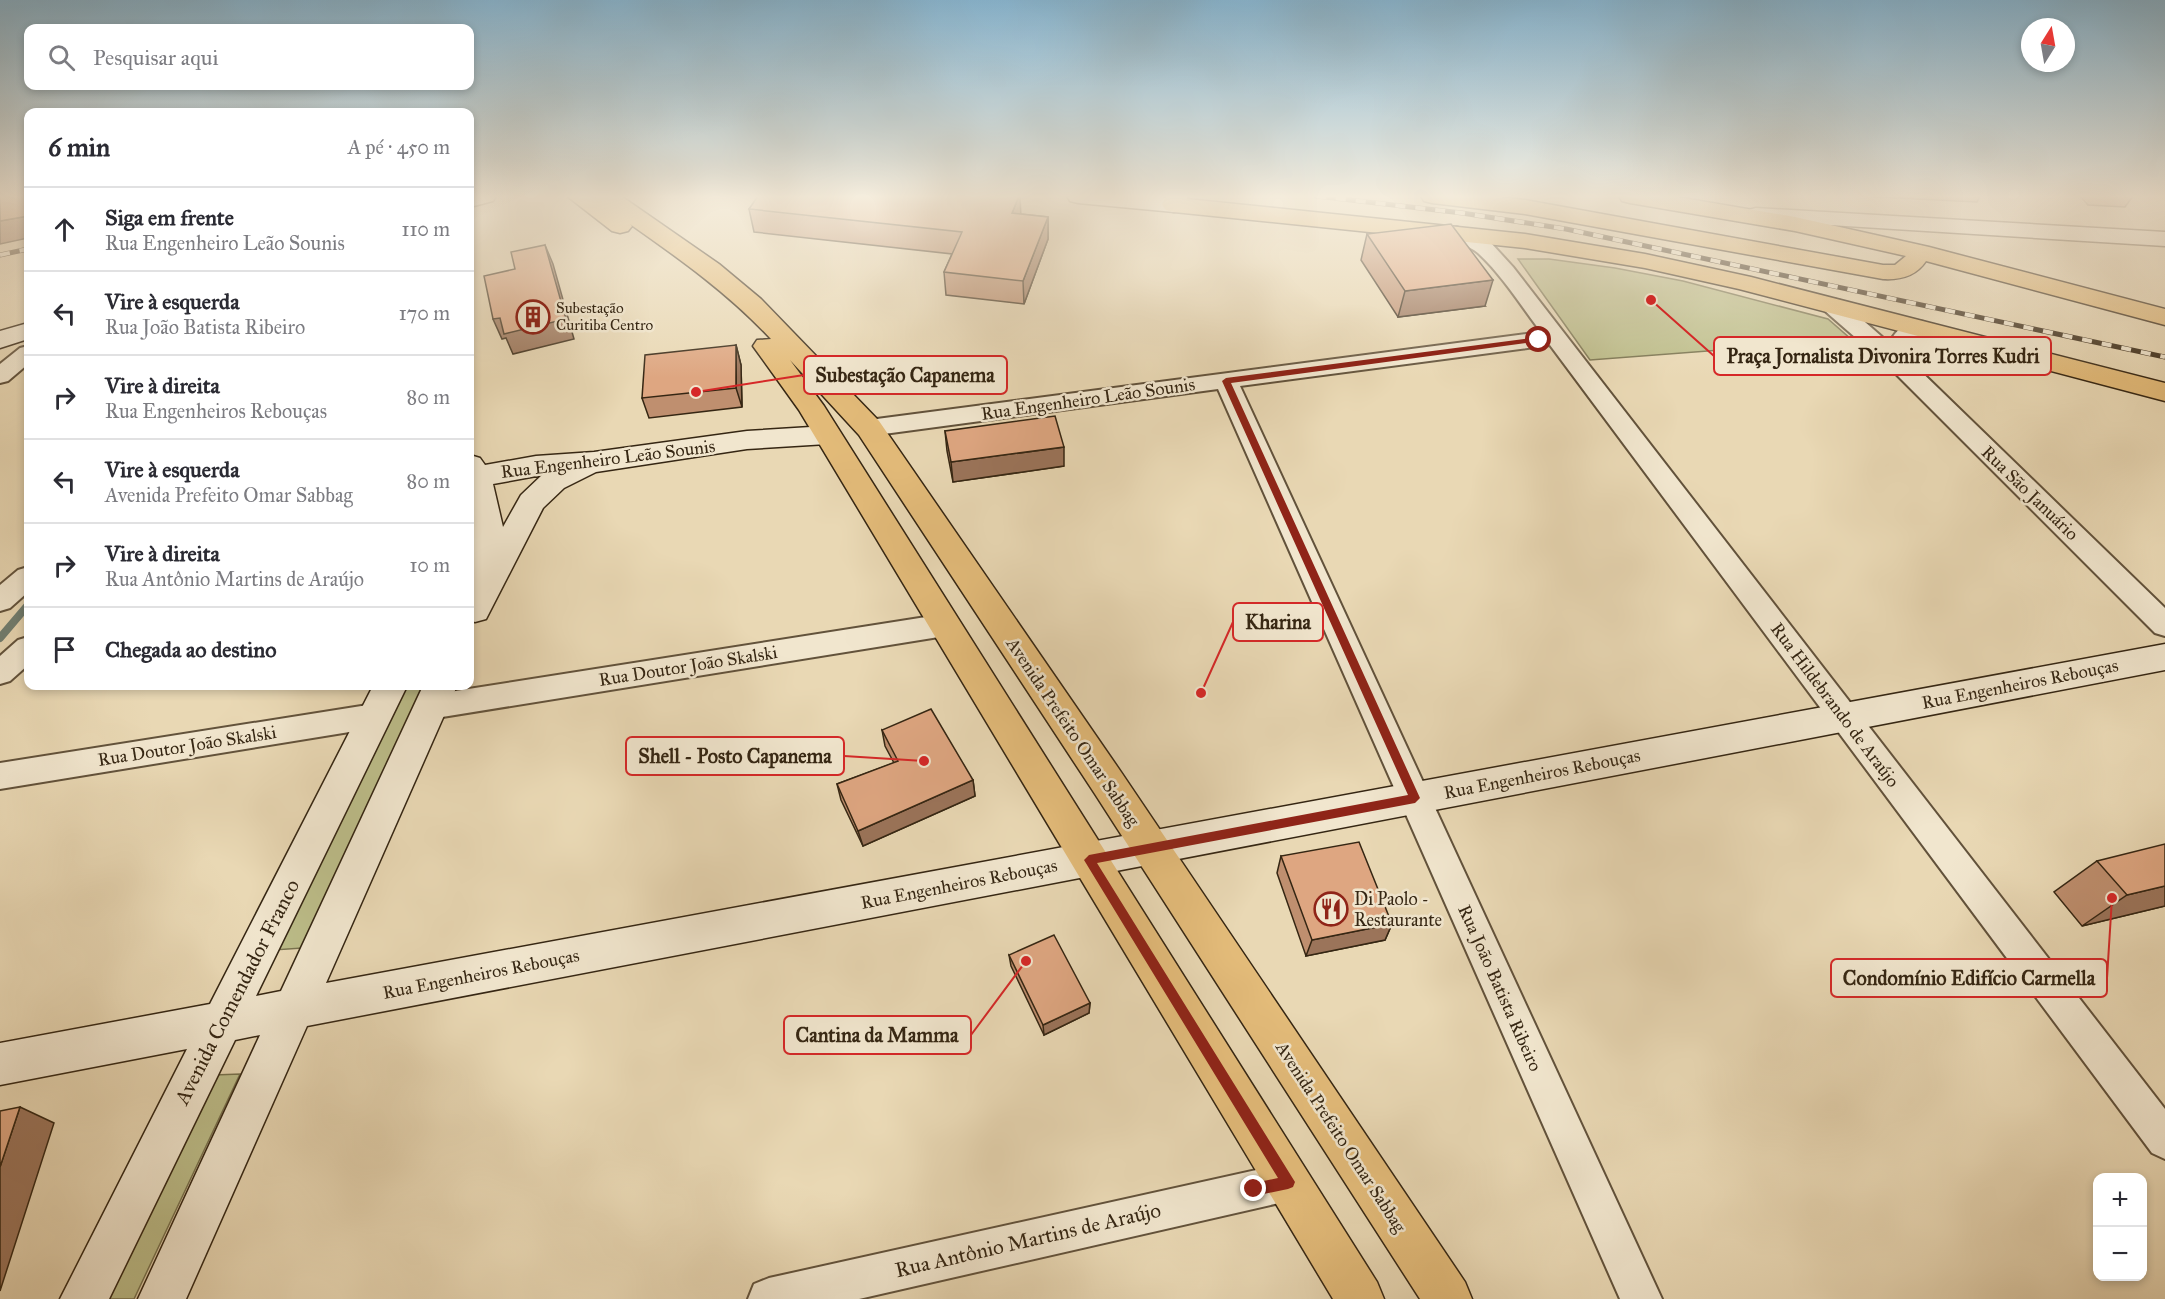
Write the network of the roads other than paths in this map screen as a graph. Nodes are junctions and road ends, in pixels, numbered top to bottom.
1 (664, 257) edge
2 (692, 257) edge
3 (1493, 257) edge
4 (1509, 257) edge
5 (1618, 257) edge
6 (1799, 257) edge
7 (1918, 257) edge
8 (1937, 257) edge
9 (1506, 271) junction
10 (1833, 306) junction
11 (743, 308) junction
12 (2165, 317) edge
13 (1916, 327) junction
14 (24, 332) edge
15 (1556, 337) junction
16 (0, 340) edge
17 (24, 356) edge
18 (1895, 360) junction
19 (0, 376) edge
20 (1226, 381) junction
21 (2165, 392) edge
22 (819, 421) junction
23 (869, 428) junction
24 (594, 462) junction
25 (474, 474) edge
26 (474, 479) edge
27 (24, 580) edge
28 (0, 601) edge
29 (474, 609) edge
30 (474, 612) edge
31 (945, 625) junction
32 (2165, 626) edge
33 (24, 652) edge
34 (2165, 657) edge
35 (0, 673) edge
36 (435, 696) edge
37 (382, 701) edge
38 (1845, 718) junction
39 (0, 776) edge
40 (1415, 798) junction
41 (1150, 848) junction
42 (1089, 860) junction
43 (294, 1009) junction
44 (222, 1022) junction
45 (0, 1064) edge
46 (2165, 1140) edge
47 (1288, 1182) junction
48 (84, 1299) edge
49 (162, 1299) edge
50 (769, 1299) edge
51 (1360, 1299) edge
52 (1448, 1299) edge
53 (1641, 1299) edge

1 - 11 main road
2 - 11 main road
3 - 9 street, Rua Hildebrando de Araújo
4 - 9 street
5 - 10 main road
6 - 7 main road
8 - 12 main road
9 - 15 street, Rua Hildebrando de Araújo
10 - 13 main road
10 - 18 street, Rua São Januário
11 - 22 main road
11 - 23 main road, Avenida Prefeito Omar Sabbag
13 - 18 street
13 - 21 main road
14 - 16 main road
15 - 20 street, Rua Engenheiro Leão Sounis
15 - 38 street, Rua Hildebrando de Araújo
17 - 19 street
18 - 32 street, Rua São Januário
20 - 23 street, Rua Engenheiro Leão Sounis
20 - 40 street, Rua João Batista Ribeiro
22 - 24 main road, Rua Engenheiro Leão Sounis
22 - 31 main road
23 - 41 main road, Avenida Prefeito Omar Sabbag
24 - 25 main road, Rua Engenheiro Leão Sounis
24 - 30 main road
26 - 29 main road
27 - 28 street
31 - 36 street, Rua Doutor João Skalski
31 - 42 main road
33 - 35 street
34 - 38 main road, Rua Engenheiros Rebouças
36 - 43 main road
37 - 39 street, Rua Doutor João Skalski
37 - 44 main road, Avenida Comendador Franco
38 - 40 main road, Rua Engenheiros Rebouças
38 - 46 street, Rua Hildebrando de Araújo
40 - 41 main road, Rua Engenheiros Rebouças
40 - 53 street, Rua João Batista Ribeiro
41 - 42 main road, Rua Engenheiros Rebouças
41 - 52 main road, Avenida Prefeito Omar Sabbag
42 - 43 main road, Rua Engenheiros Rebouças
42 - 47 main road
43 - 44 main road, Rua Engenheiros Rebouças
43 - 49 main road
44 - 45 main road, Rua Engenheiros Rebouças
44 - 48 main road, Avenida Comendador Franco
47 - 50 street, Rua Antônio Martins de Araújo
47 - 51 main road

